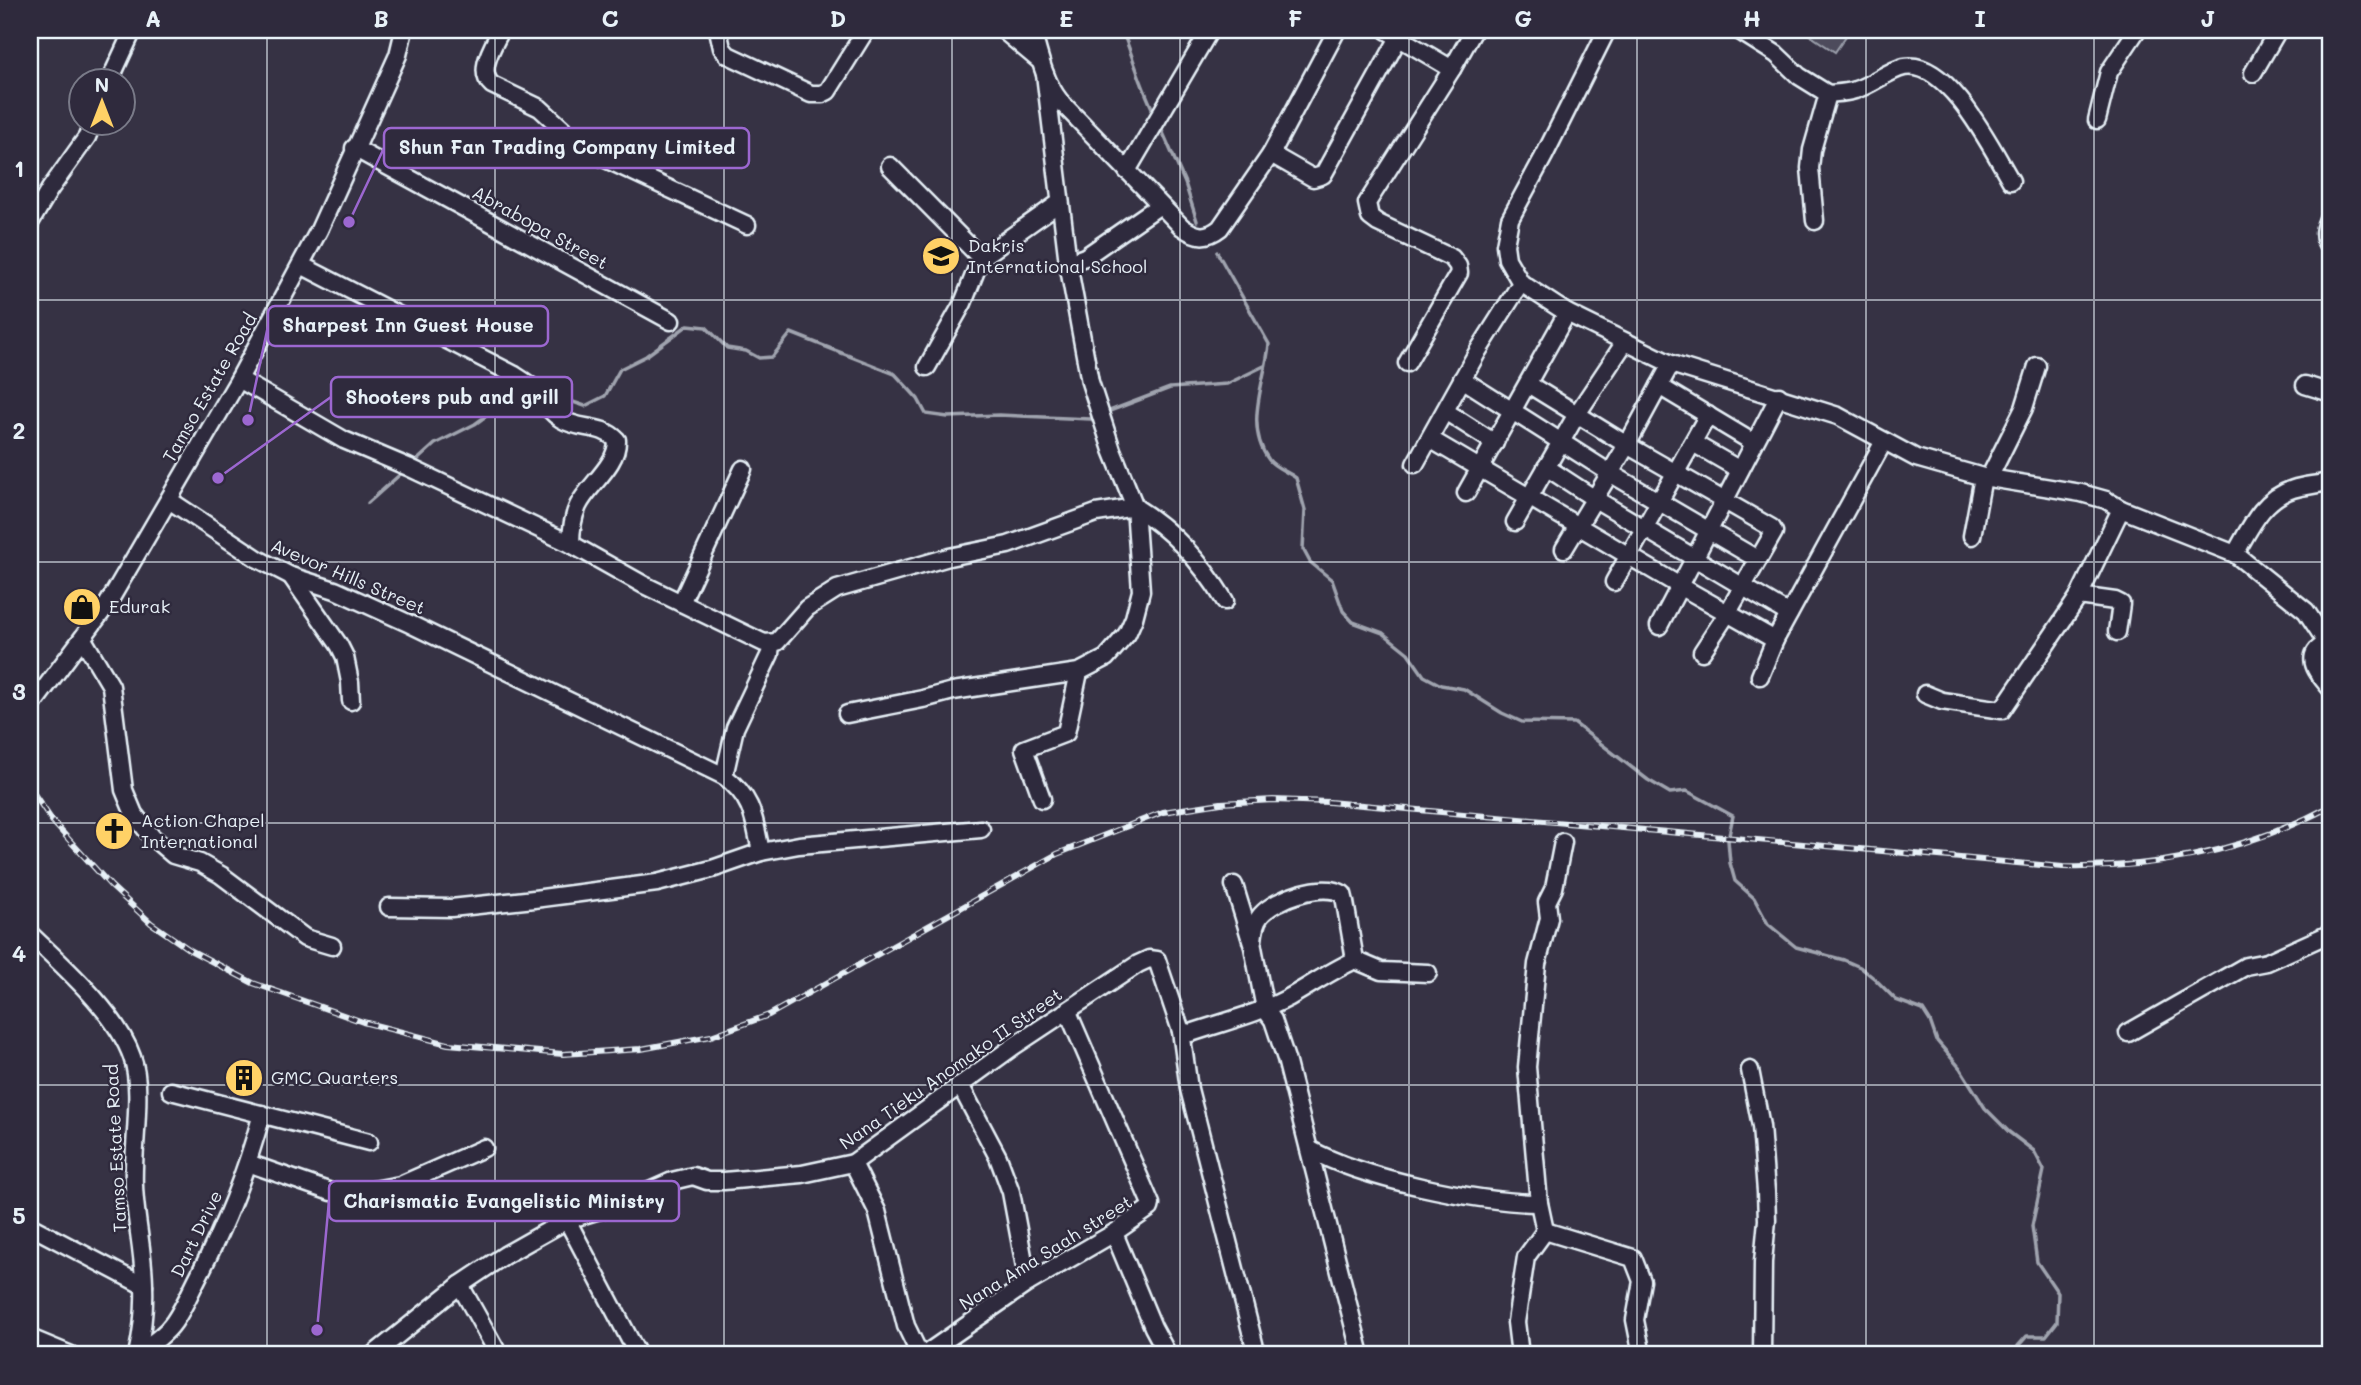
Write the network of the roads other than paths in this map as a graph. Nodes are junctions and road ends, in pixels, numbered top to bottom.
1 (133, 30) edge
2 (501, 30) edge
3 (718, 30) edge
4 (866, 30) edge
5 (1003, 30) edge
6 (1032, 30) edge
7 (1210, 30) edge
8 (1338, 30) edge
9 (1474, 30) edge
10 (1607, 30) edge
11 (1738, 30) edge
12 (2137, 30) edge
13 (2278, 30) edge
14 (405, 31) edge
15 (1396, 32) edge
16 (116, 66) edge
17 (1043, 68) junction
18 (1452, 69) junction
19 (2253, 73) dead end
20 (1828, 94) junction
21 (2097, 120) dead end
22 (87, 136) edge
23 (354, 148) junction
24 (1271, 154) junction
25 (890, 166) dead end
26 (1127, 171) junction
27 (2011, 181) dead end
28 (1059, 203) junction
29 (1160, 205) junction
30 (2331, 212) edge
31 (1815, 221) dead end
32 (30, 223) edge
33 (747, 225) dead end
34 (2331, 250) edge
35 (981, 258) junction
36 (1068, 263) junction
37 (301, 265) junction
38 (1521, 283) junction
39 (1567, 313) junction
40 (671, 321) dead end
41 (1625, 342) junction
42 (1407, 363) dead end
43 (1671, 365) junction
44 (2037, 366) dead end
45 (927, 367) dead end
46 (239, 379) junction
47 (1462, 379) junction
48 (1528, 384) junction
49 (2305, 385) dead end
50 (1659, 386) junction
51 (2331, 393) edge
52 (1779, 396) junction
53 (1445, 411) junction
54 (1513, 411) junction
55 (1577, 414) junction
56 (1708, 415) junction
57 (1430, 439) junction
58 (1884, 441) junction
59 (1561, 442) junction
60 (1495, 443) junction
61 (1693, 443) junction
62 (1754, 443) junction
63 (1628, 445) junction
64 (1415, 464) dead end
65 (1546, 467) junction
66 (743, 469) dead end
67 (1480, 469) junction
68 (1740, 470) junction
69 (1610, 473) junction
70 (1677, 473) junction
71 (1986, 477) junction
72 (2331, 481) edge
73 (1466, 493) dead end
74 (1530, 497) junction
75 (1595, 499) junction
76 (169, 500) junction
77 (1725, 500) junction
78 (1661, 501) junction
79 (1135, 507) junction
80 (2121, 509) junction
81 (1515, 522) dead end
82 (1578, 526) junction
83 (1645, 528) junction
84 (1709, 530) junction
85 (1972, 536) dead end
86 (571, 544) junction
87 (1564, 550) dead end
88 (2235, 554) junction
89 (1629, 556) junction
90 (1694, 558) junction
91 (1757, 559) junction
92 (291, 576) junction
93 (1614, 582) dead end
94 (1679, 586) junction
95 (1743, 587) junction
96 (2079, 596) junction
97 (1225, 601) dead end
98 (681, 603) junction
99 (1727, 614) junction
100 (1789, 614) junction
101 (1659, 626) dead end
102 (2117, 632) dead end
103 (83, 639) junction
104 (1775, 640) junction
105 (2329, 641) edge
106 (771, 644) junction
107 (1702, 652) dead end
108 (1079, 673) junction
109 (1760, 676) dead end
110 (2331, 688) edge
111 (1925, 694) dead end
112 (351, 701) dead end
113 (30, 708) edge
114 (847, 713) dead end
115 (724, 776) junction
116 (1042, 799) dead end
117 (981, 830) dead end
118 (1563, 842) dead end
119 (761, 852) junction
120 (1234, 885) dead end
121 (389, 907) dead end
122 (2331, 933) edge
123 (30, 934) edge
124 (332, 946) dead end
125 (1252, 947) junction
126 (1355, 960) junction
127 (1428, 973) dead end
128 (1265, 1009) junction
129 (1068, 1012) junction
130 (1181, 1031) junction
131 (2129, 1034) dead end
132 (1750, 1070) dead end
133 (960, 1084) junction
134 (171, 1091) dead end
135 (262, 1114) junction
136 (369, 1142) dead end
137 (484, 1148) dead end
138 (1309, 1149) junction
139 (248, 1163) junction
140 (853, 1163) junction
141 (1539, 1203) junction
142 (567, 1220) junction
143 (30, 1226) edge
144 (1545, 1231) junction
145 (1114, 1233) junction
146 (1028, 1283) junction
147 (460, 1285) junction
148 (145, 1286) junction
149 (30, 1338) edge
150 (137, 1354) edge
151 (71, 1355) edge
152 (373, 1355) edge
153 (499, 1355) edge
154 (638, 1355) edge
155 (922, 1355) edge
156 (1168, 1355) edge
157 (1257, 1355) edge
158 (1361, 1355) edge
159 (1520, 1355) edge
160 (1642, 1355) edge
161 (1762, 1355) edge

1 - 16 street
2 - 33 street
3 - 4 street
5 - 17 street
6 - 17 street
7 - 26 street
8 - 24 street
9 - 18 street
10 - 38 street
11 - 20 street
12 - 21 street
13 - 19 street
14 - 23 street, Tamso Estate Road
15 - 18 street
15 - 24 street
17 - 26 street
17 - 28 street
18 - 42 street
20 - 27 street
20 - 31 street
22 - 32 street
23 - 37 street, Tamso Estate Road
23 - 40 street, Abrabopa Street
24 - 29 street
25 - 35 street
26 - 29 street
28 - 35 street
28 - 36 street
29 - 36 street
30 - 34 street
35 - 45 street
36 - 79 street
37 - 46 street, Tamso Estate Road
37 - 86 street
38 - 39 street
38 - 47 street
39 - 41 street
39 - 48 street
41 - 43 street
41 - 55 street
43 - 50 street
43 - 52 street
44 - 71 street
46 - 76 street, Tamso Estate Road
46 - 86 street
47 - 53 street
47 - 54 street
48 - 54 street
48 - 55 street
49 - 51 street
50 - 56 street
50 - 63 street
52 - 58 street
52 - 62 street
53 - 57 street
53 - 60 street
54 - 59 street
54 - 60 street
55 - 59 street
55 - 63 street
56 - 61 street
56 - 62 street
57 - 64 street
57 - 67 street
58 - 71 street
58 - 100 street
59 - 65 street
59 - 69 street
60 - 67 street
61 - 68 street
61 - 70 street
62 - 68 street
63 - 69 street
63 - 70 street
65 - 74 street
65 - 75 street
66 - 98 street
67 - 73 street
67 - 74 street
68 - 77 street
69 - 75 street
69 - 78 street
70 - 77 street
70 - 78 street
71 - 80 street
71 - 85 street
72 - 88 street
74 - 81 street
74 - 82 street
75 - 82 street
75 - 83 street
76 - 92 street, Avevor Hills Street
76 - 103 street, Tamso Estate Road
77 - 84 street
77 - 91 street
78 - 83 street
78 - 84 street
79 - 97 street
79 - 106 street
79 - 108 street
80 - 88 street
80 - 96 street
82 - 87 street
82 - 89 street
83 - 89 street
83 - 90 street
84 - 90 street
84 - 91 street
86 - 98 street
88 - 105 street
89 - 93 street
89 - 94 street
90 - 94 street
90 - 95 street
91 - 95 street
92 - 112 street
92 - 115 street, Avevor Hills Street
94 - 99 street
94 - 101 street
95 - 99 street
95 - 100 street
96 - 102 street
96 - 111 street
98 - 106 street
99 - 104 street
99 - 107 street
100 - 104 street
103 - 113 street, Tamso Estate Road
103 - 124 street
104 - 109 street
105 - 110 street
106 - 115 street
108 - 114 street
108 - 116 street
115 - 119 street, Avevor Hills Street
117 - 119 street
118 - 141 street
119 - 121 street
120 - 125 street
122 - 131 street
123 - 148 street, Tamso Estate Road
125 - 126 street
125 - 128 street
126 - 127 street
126 - 128 street
128 - 130 street
128 - 138 street
129 - 130 street, Nana Tieku Anomako II Street
129 - 133 street, Nana Tieku Anomako II Street
129 - 145 street, Nana Ama Saah street
130 - 157 street
132 - 161 street
133 - 140 street, Nana Tieku Anomako II Street
133 - 146 street
134 - 135 street
135 - 136 street
135 - 139 street, Dart Drive
137 - 139 street
138 - 141 street
138 - 158 street
139 - 150 street, Dart Drive
140 - 142 street, Nana Tieku Anomako II Street
140 - 155 street
141 - 144 street
142 - 147 street, Nana Tieku Anomako II Street
142 - 154 street
143 - 148 street
144 - 159 street
144 - 160 street
145 - 146 street, Nana Ama Saah street
145 - 156 street
146 - 155 street, Nana Ama Saah street
147 - 152 street, Nana Tieku Anomako II Street
147 - 153 street
148 - 150 street, Tamso Estate Road
149 - 151 street

